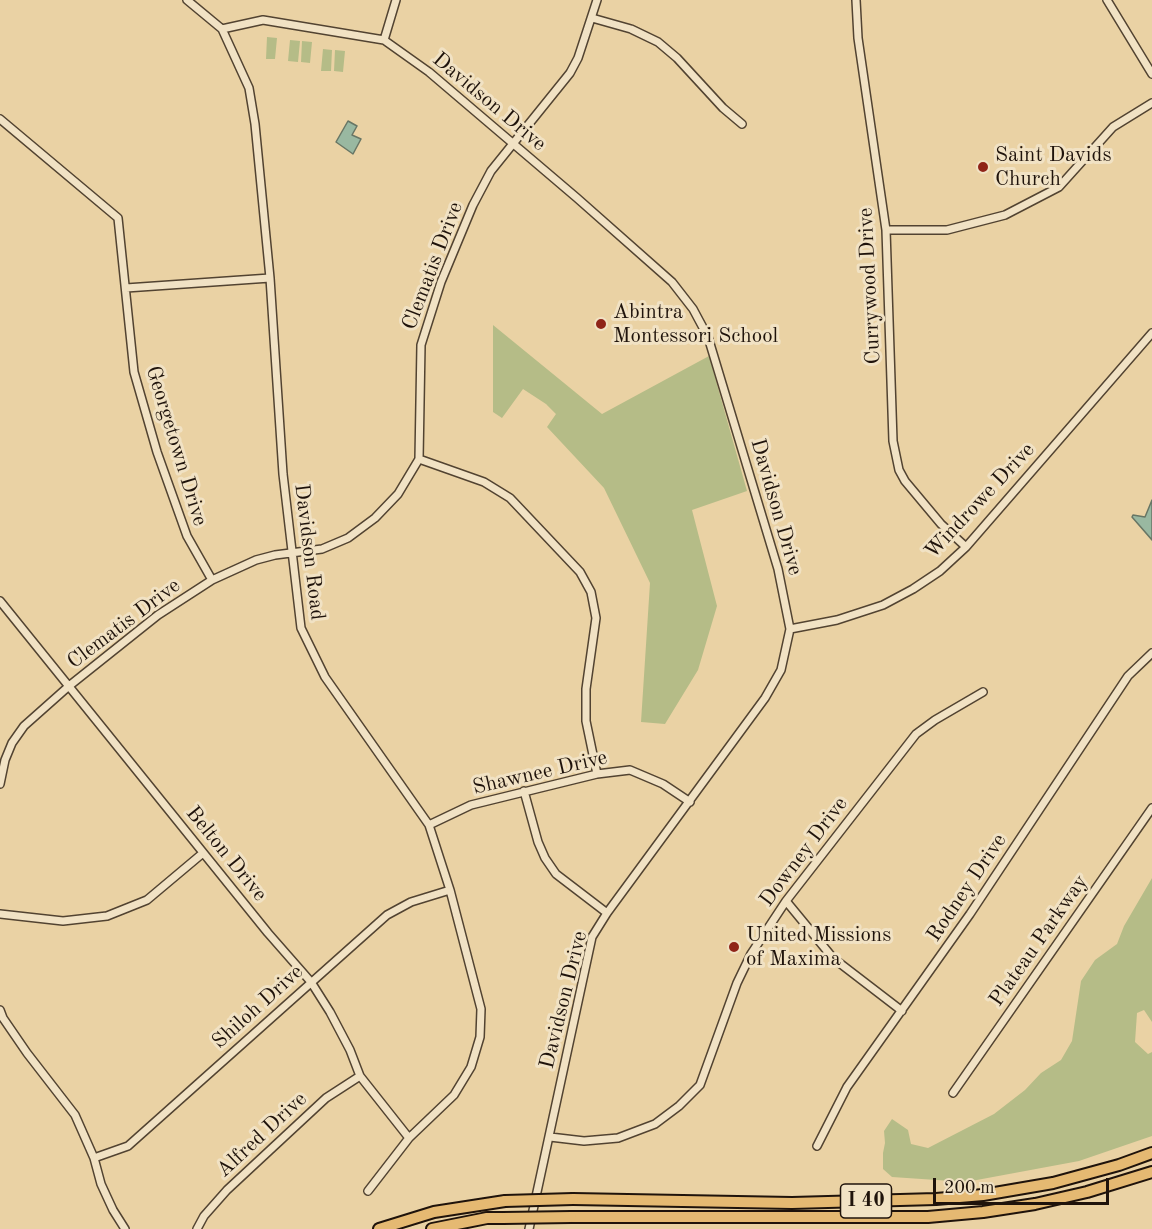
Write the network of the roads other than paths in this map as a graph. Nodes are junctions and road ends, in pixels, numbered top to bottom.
1 (187, 0) edge
2 (396, 0) edge
3 (597, 0) edge
4 (856, 0) edge
5 (1107, 0) edge
6 (592, 18) junction
7 (222, 29) junction
8 (384, 40) junction
9 (1152, 74) edge
10 (1152, 103) edge
11 (0, 118) edge
12 (742, 124) dead end
13 (514, 144) junction
14 (886, 230) junction
15 (270, 278) junction
16 (126, 288) junction
17 (1152, 333) edge
18 (419, 459) junction
19 (966, 547) junction
20 (292, 553) junction
21 (212, 580) junction
22 (0, 601) edge
23 (790, 629) junction
24 (1152, 653) edge
25 (69, 686) junction
26 (983, 692) dead end
27 (597, 774) junction
28 (0, 784) edge
29 (524, 791) junction
30 (690, 802) junction
31 (1152, 808) edge
32 (429, 825) junction
33 (203, 853) junction
34 (450, 890) junction
35 (786, 901) junction
36 (607, 913) junction
37 (0, 914) edge
38 (311, 982) junction
39 (0, 1010) edge
40 (902, 1011) junction
41 (360, 1076) junction
42 (953, 1093) dead end
43 (550, 1137) junction
44 (409, 1138) junction
45 (817, 1146) dead end
46 (1152, 1153) edge
47 (94, 1158) junction
48 (1152, 1172) edge
49 (369, 1191) dead end
50 (125, 1229) edge
51 (197, 1229) edge
52 (379, 1229) edge
53 (432, 1229) edge
54 (529, 1229) edge

1 - 7 street, Davidson Road
2 - 8 street
3 - 6 street, Clematis Drive
4 - 14 street, Currywood Drive
5 - 9 street
6 - 12 street
6 - 13 street, Clematis Drive
7 - 8 street, Davidson Drive
7 - 15 street, Davidson Road
8 - 13 street, Davidson Drive
10 - 14 street
11 - 16 street, Georgetown Drive
13 - 18 street, Clematis Drive
13 - 23 street, Davidson Drive
14 - 19 street, Currywood Drive
15 - 16 street
15 - 20 street, Davidson Road
16 - 21 street, Georgetown Drive
17 - 19 street, Windrowe Drive
18 - 20 street, Clematis Drive
18 - 27 street
19 - 23 street, Windrowe Drive
20 - 21 street, Clematis Drive
20 - 32 street, Davidson Road
21 - 25 street, Clematis Drive
22 - 25 street, Belton Drive
23 - 30 street, Davidson Drive
24 - 40 street, Rodney Drive
25 - 28 street, Clematis Drive
25 - 33 street, Belton Drive
26 - 35 street, Downey Drive
27 - 29 street, Shawnee Drive
27 - 30 street, Shawnee Drive
29 - 32 street, Shawnee Drive
29 - 36 street
30 - 36 street, Davidson Drive
31 - 42 street, Plateau Parkway
32 - 34 street, Davidson Road
33 - 37 street
33 - 38 street, Belton Drive
34 - 38 street, Shiloh Drive
34 - 44 street, Davidson Road
35 - 40 street
35 - 43 street, Downey Drive
36 - 43 street, Davidson Drive
38 - 41 street, Belton Drive
38 - 47 street, Shiloh Drive
39 - 47 street
40 - 45 street, Rodney Drive
41 - 44 street, Belton Drive
41 - 51 street, Alfred Drive
43 - 54 street, Davidson Drive
44 - 49 street, Davidson Road
46 - 52 highway, I 40, bridge
47 - 50 street
48 - 53 highway, I 40, bridge

